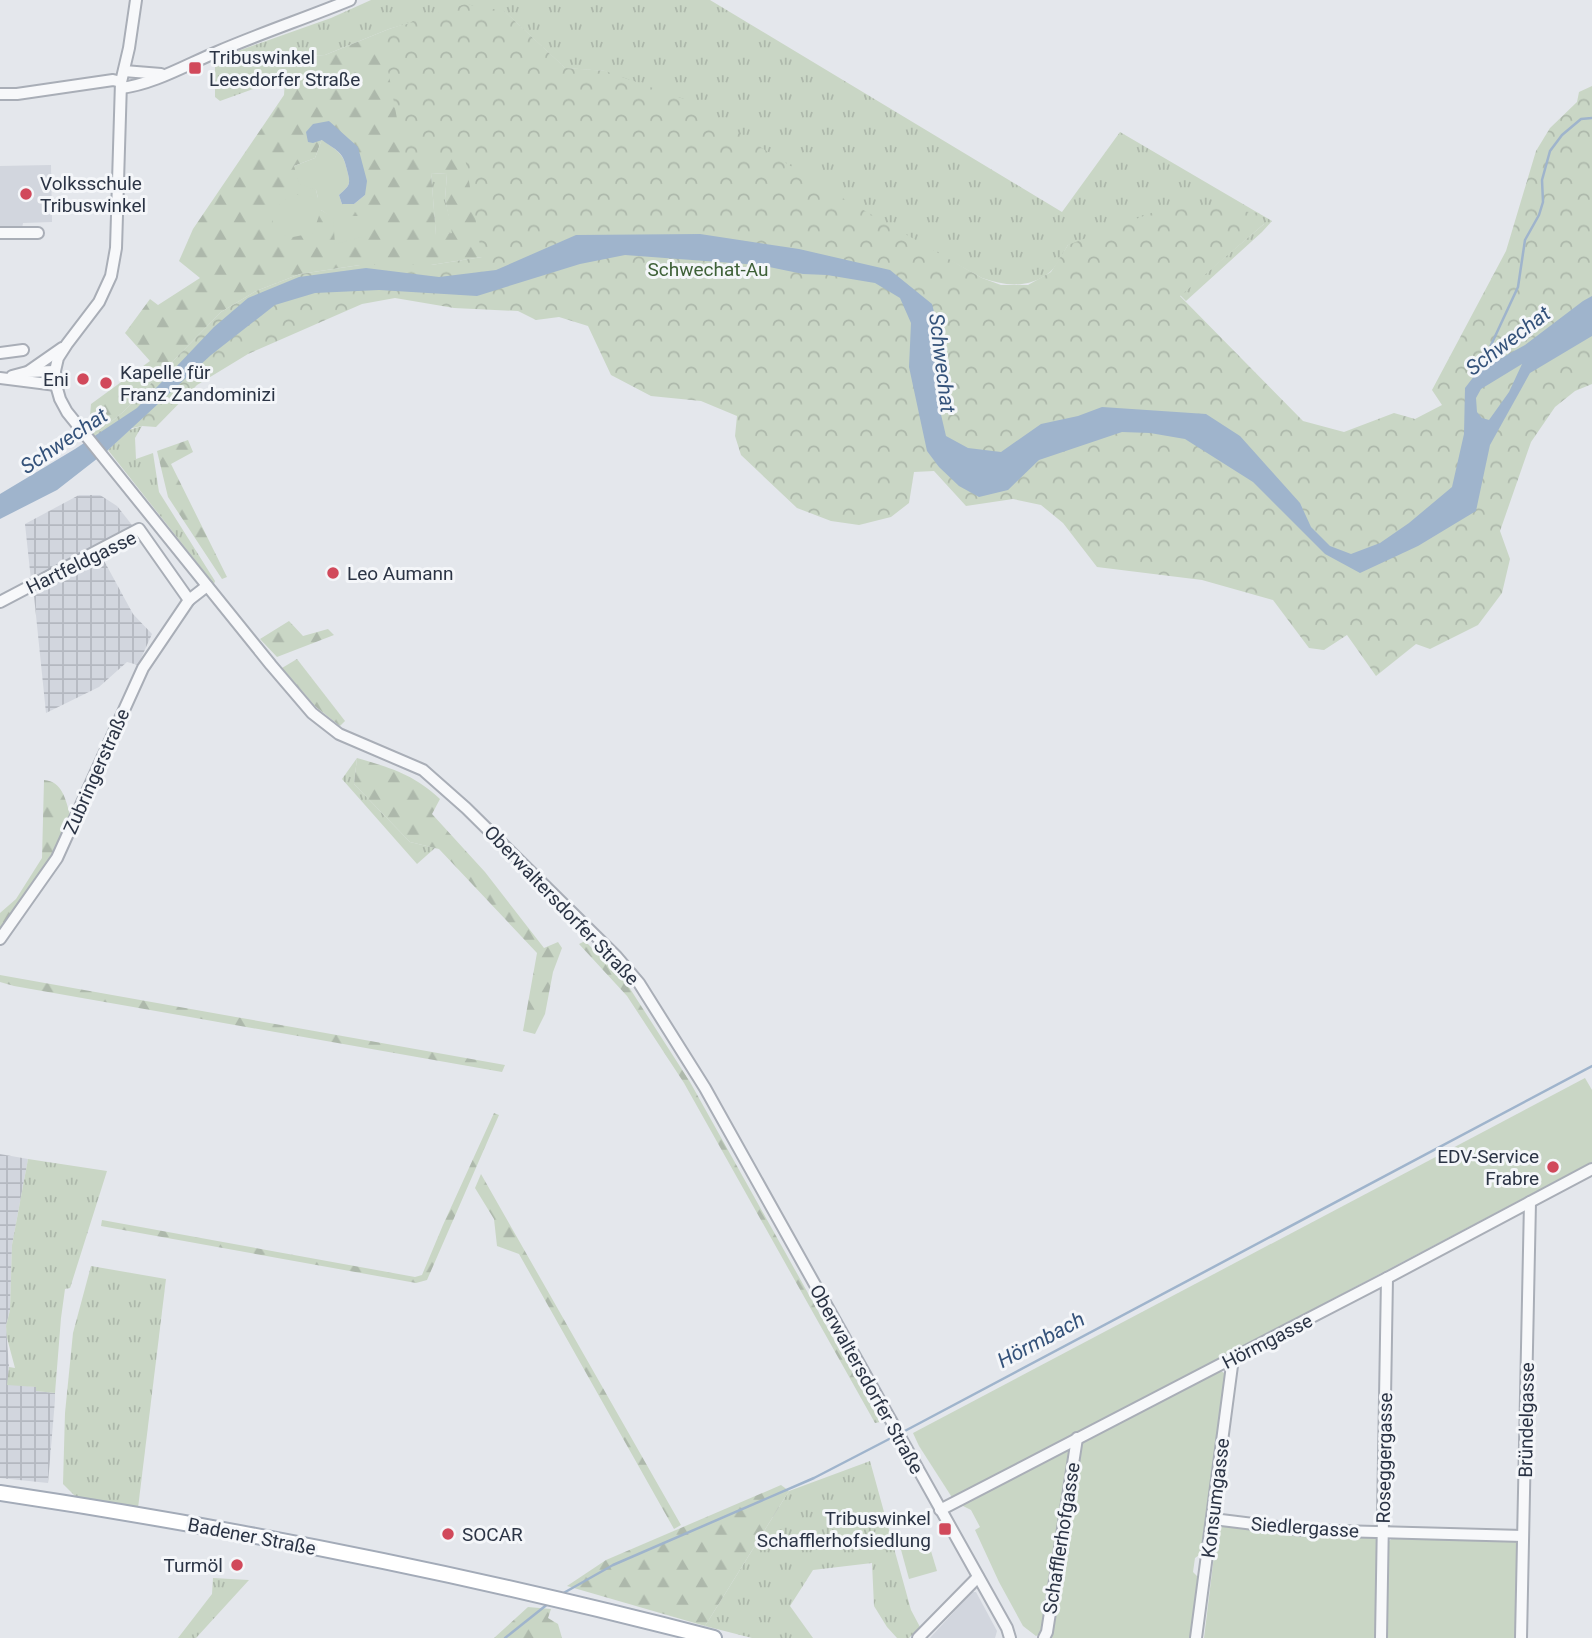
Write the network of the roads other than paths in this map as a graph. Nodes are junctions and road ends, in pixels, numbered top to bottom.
1 (136, 0) edge
2 (350, 0) edge
3 (168, 74) junction
4 (122, 80) junction
5 (0, 94) edge
6 (0, 233) edge
7 (38, 233) dead end
8 (67, 344) junction
9 (23, 350) dead end
10 (0, 353) edge
11 (55, 371) junction
12 (27, 372) junction
13 (3, 378) edge
14 (56, 385) junction
15 (207, 586) junction
16 (189, 600) junction
17 (0, 602) edge
18 (0, 939) edge
19 (1592, 1169) edge
20 (1530, 1202) junction
21 (1387, 1278) junction
22 (1233, 1358) junction
23 (1077, 1438) junction
24 (0, 1493) edge
25 (940, 1510) junction
26 (1213, 1519) junction
27 (1383, 1533) junction
28 (1524, 1536) junction
29 (978, 1577) junction
30 (714, 1638) edge
31 (918, 1638) edge
32 (1010, 1638) edge
33 (1044, 1638) edge
34 (1196, 1638) edge
35 (1381, 1638) edge
36 (1521, 1638) edge

1 - 4 street
2 - 3 street
3 - 4 street
3 - 4 street
4 - 5 street
4 - 8 street
6 - 7 street
8 - 11 street
8 - 12 street
9 - 10 street
11 - 12 street
11 - 14 street
12 - 13 street
13 - 14 street
14 - 15 street, Oberwaltersdorfer Straße
15 - 16 street
15 - 25 street, Oberwaltersdorfer Straße
16 - 17 street, Hartfeldgasse
16 - 18 street, Zubringerstraße
19 - 20 street, Hörmgasse
20 - 21 street, Hörmgasse
20 - 28 street, Bründelgasse
21 - 22 street, Hörmgasse
21 - 27 street, Roseggergasse
22 - 23 street, Hörmgasse
22 - 26 street, Konsumgasse
23 - 25 street, Hörmgasse
23 - 33 street, Schafflerhofgasse
24 - 30 main road, Badener Straße
25 - 29 street, Oberwaltersdorfer Straße
26 - 27 street, Siedlergasse
26 - 34 street, Konsumgasse
27 - 28 street, Siedlergasse
27 - 35 street, Roseggergasse
28 - 36 street, Bründelgasse
29 - 31 street
29 - 32 street, Oberwaltersdorfer Straße

